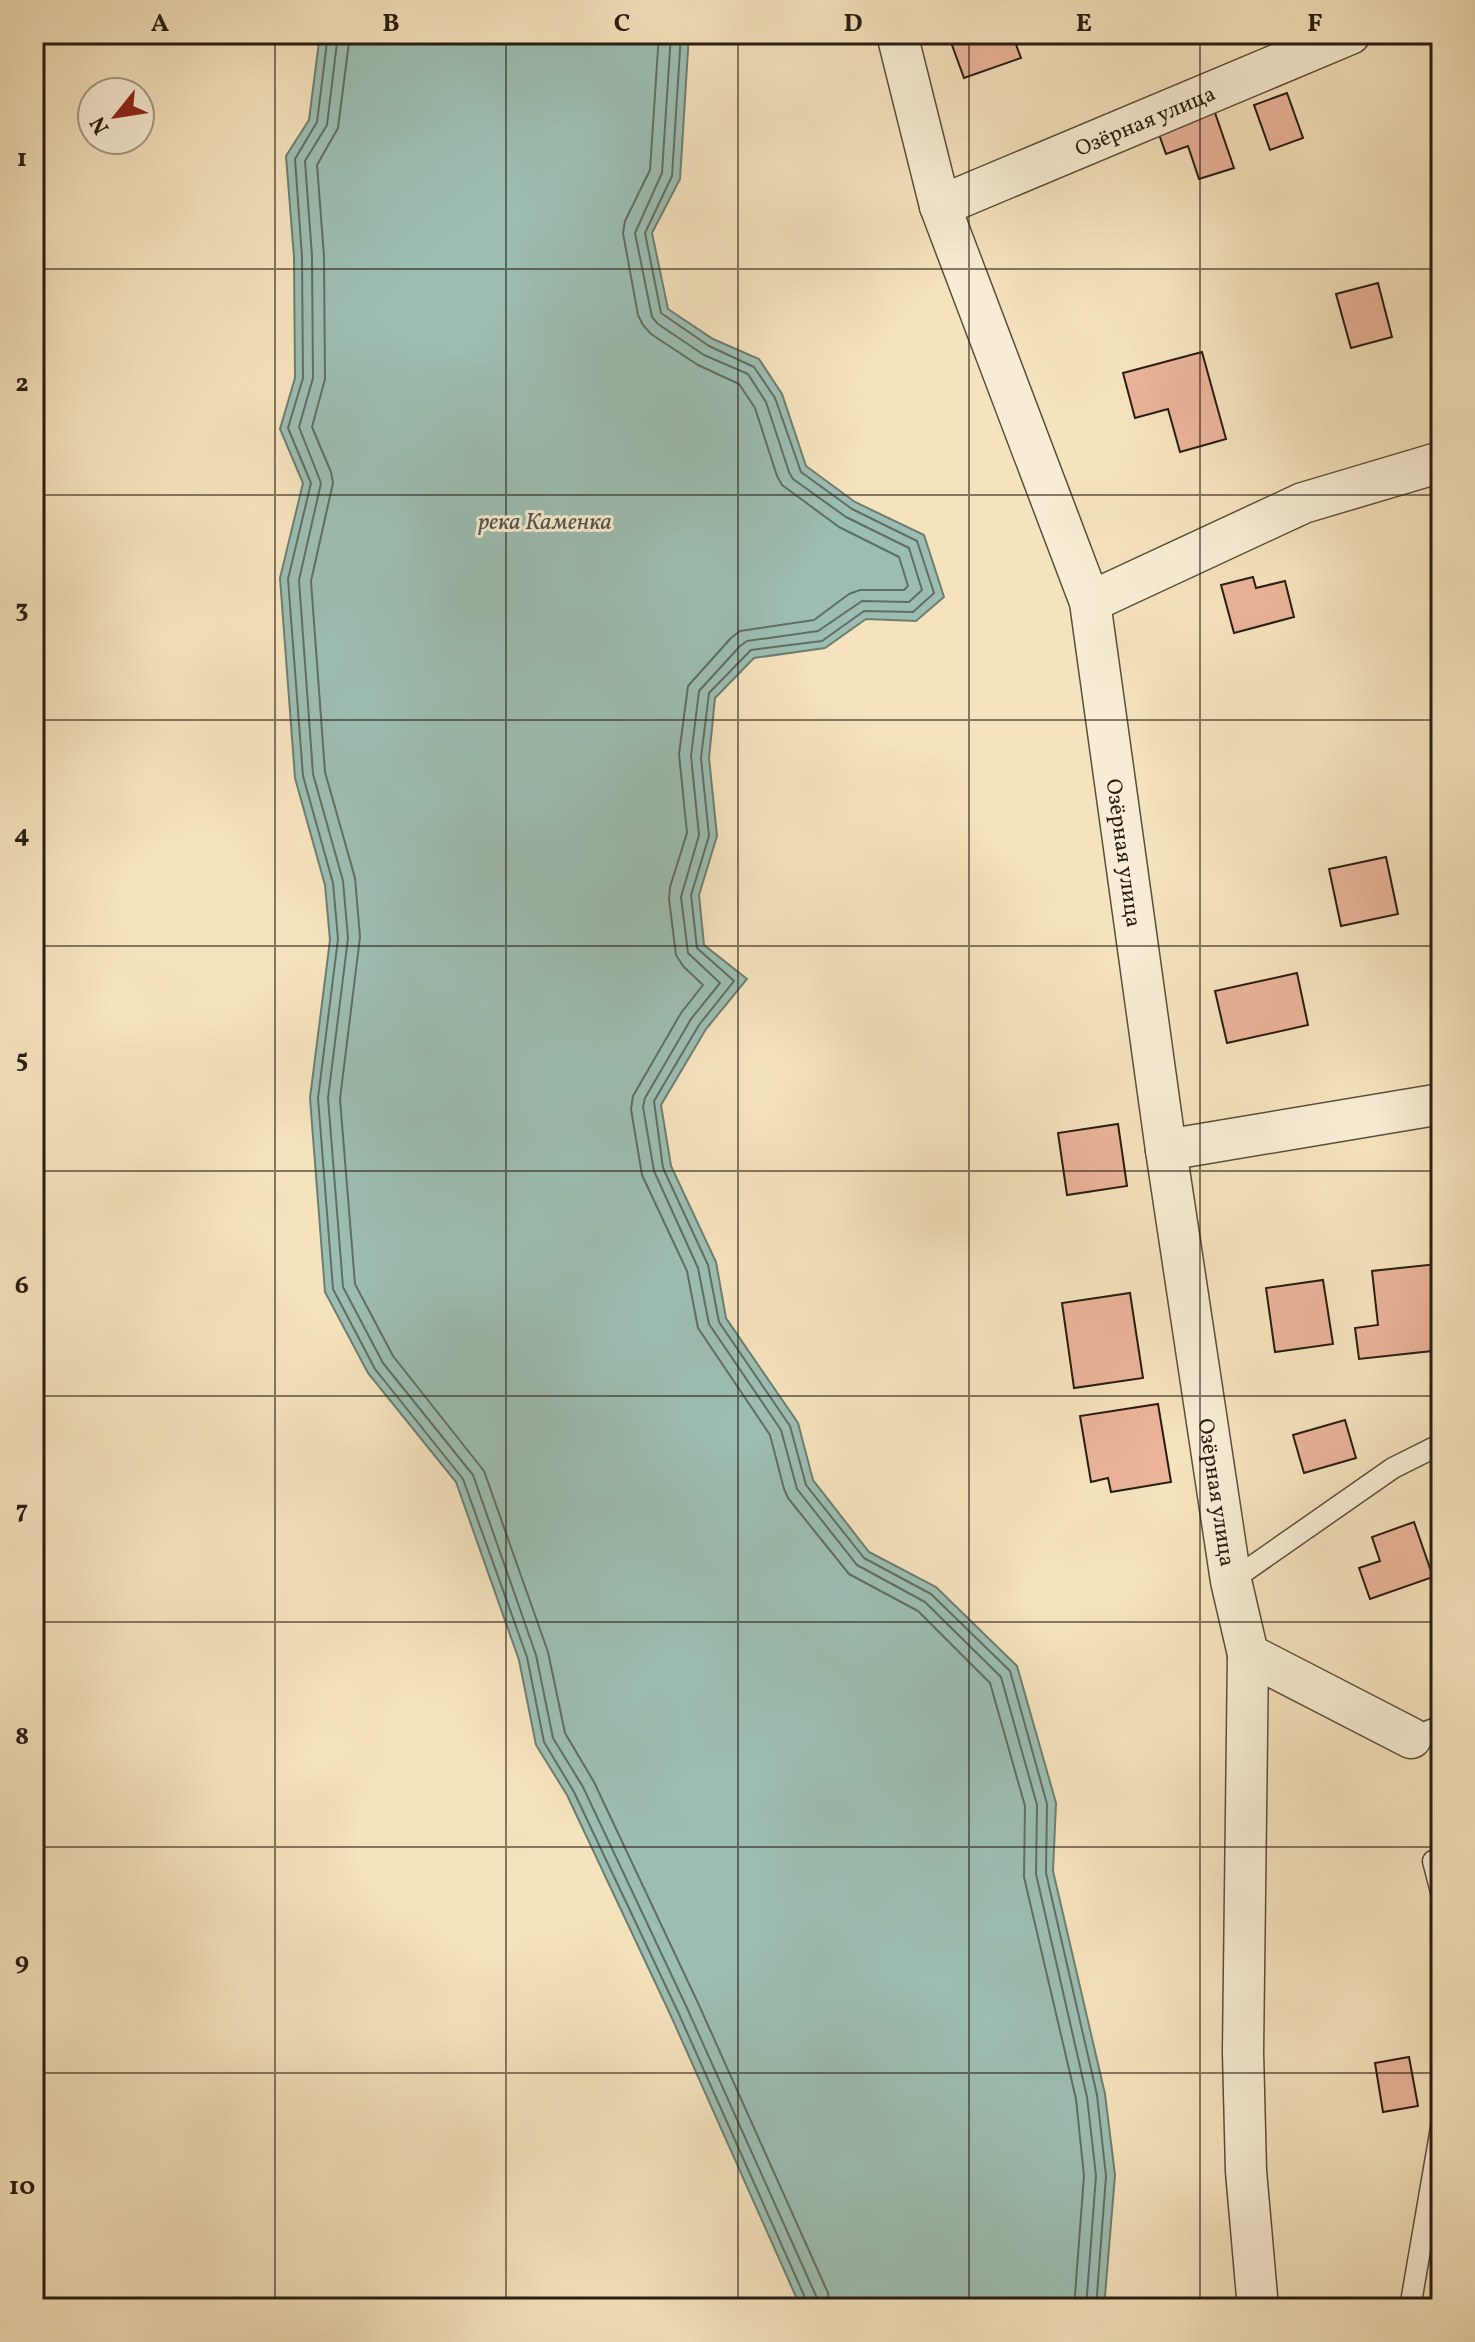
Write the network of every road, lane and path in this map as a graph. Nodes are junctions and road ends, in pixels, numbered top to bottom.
1 (897, 34) edge
2 (1350, 34) edge
3 (940, 206) junction
4 (1441, 462) edge
5 (1090, 602) junction
6 (1441, 1104) edge
7 (1166, 1150) junction
8 (1441, 1444) edge
9 (1231, 1581) junction
10 (1248, 1654) junction
11 (1426, 1732) edge
12 (1433, 1861) dead end
13 (1441, 1892) edge
14 (1441, 2128) edge
15 (1258, 2308) edge
16 (1410, 2308) edge

1 - 3 street, Озёрная улица
2 - 3 street, Озёрная улица
3 - 5 street, Озёрная улица
4 - 5 street
5 - 7 street, Озёрная улица
6 - 7 street
7 - 9 street, Озёрная улица
8 - 9 lane
9 - 10 street, Озёрная улица
10 - 11 street
10 - 15 street, Озёрная улица
12 - 13 lane
14 - 16 lane

